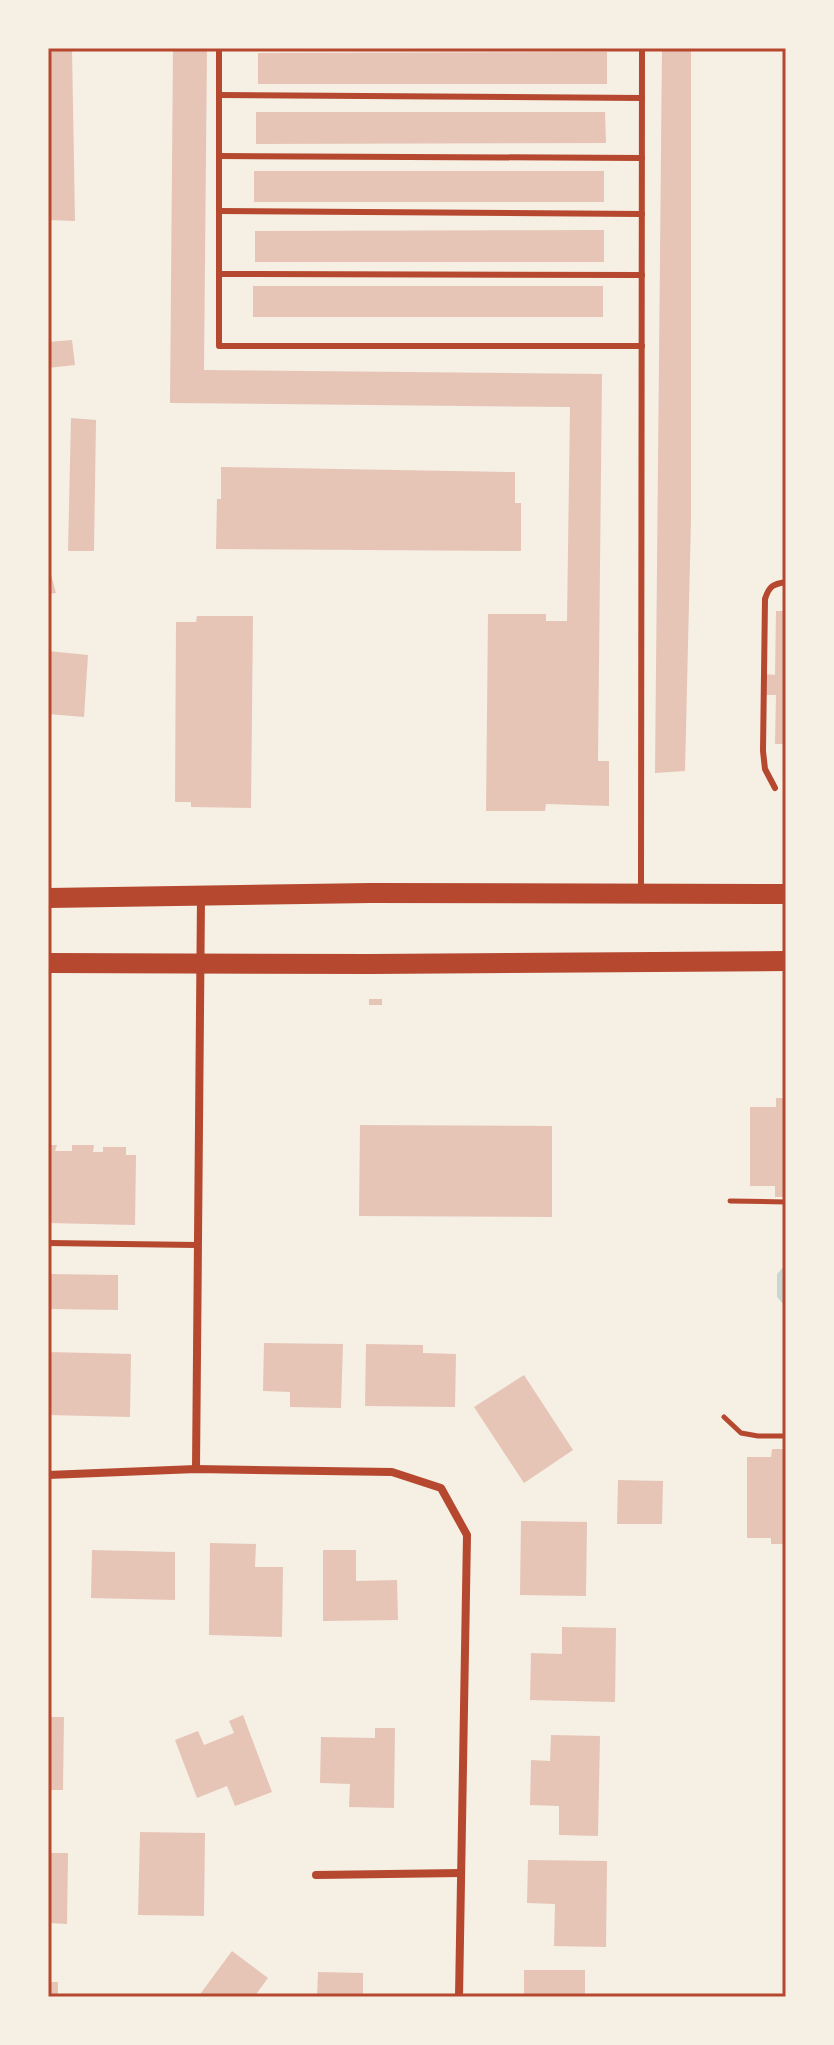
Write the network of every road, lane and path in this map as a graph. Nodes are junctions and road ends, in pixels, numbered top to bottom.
1 (219, 48) edge
2 (642, 48) edge
3 (219, 95) junction
4 (642, 98) junction
5 (219, 156) junction
6 (642, 158) junction
7 (219, 211) junction
8 (642, 214) junction
9 (219, 274) junction
10 (642, 275) junction
11 (642, 346) junction
12 (786, 582) edge
13 (775, 788) dead end
14 (641, 894) junction
15 (786, 894) edge
16 (201, 897) junction
17 (48, 898) edge
18 (786, 961) edge
19 (48, 963) edge
20 (200, 963) junction
21 (730, 1201) dead end
22 (786, 1202) edge
23 (48, 1243) edge
24 (197, 1245) junction
25 (724, 1417) dead end
26 (786, 1436) edge
27 (196, 1469) junction
28 (48, 1475) edge
29 (461, 1873) junction
30 (316, 1875) dead end
31 (459, 1997) edge

1 - 3 lane
2 - 4 lane
3 - 4 lane
3 - 5 lane
4 - 6 lane
5 - 6 lane
5 - 7 lane
6 - 8 lane
7 - 8 lane
7 - 9 lane
8 - 10 lane
9 - 10 lane
9 - 11 lane
10 - 11 lane
11 - 14 lane
12 - 13 lane
14 - 15 main road
14 - 16 main road
16 - 17 main road
16 - 20 street
18 - 20 main road
19 - 20 main road
20 - 24 street
21 - 22 path
23 - 24 lane
24 - 27 street
25 - 26 path
27 - 28 street
27 - 29 street
29 - 30 street
29 - 31 street

